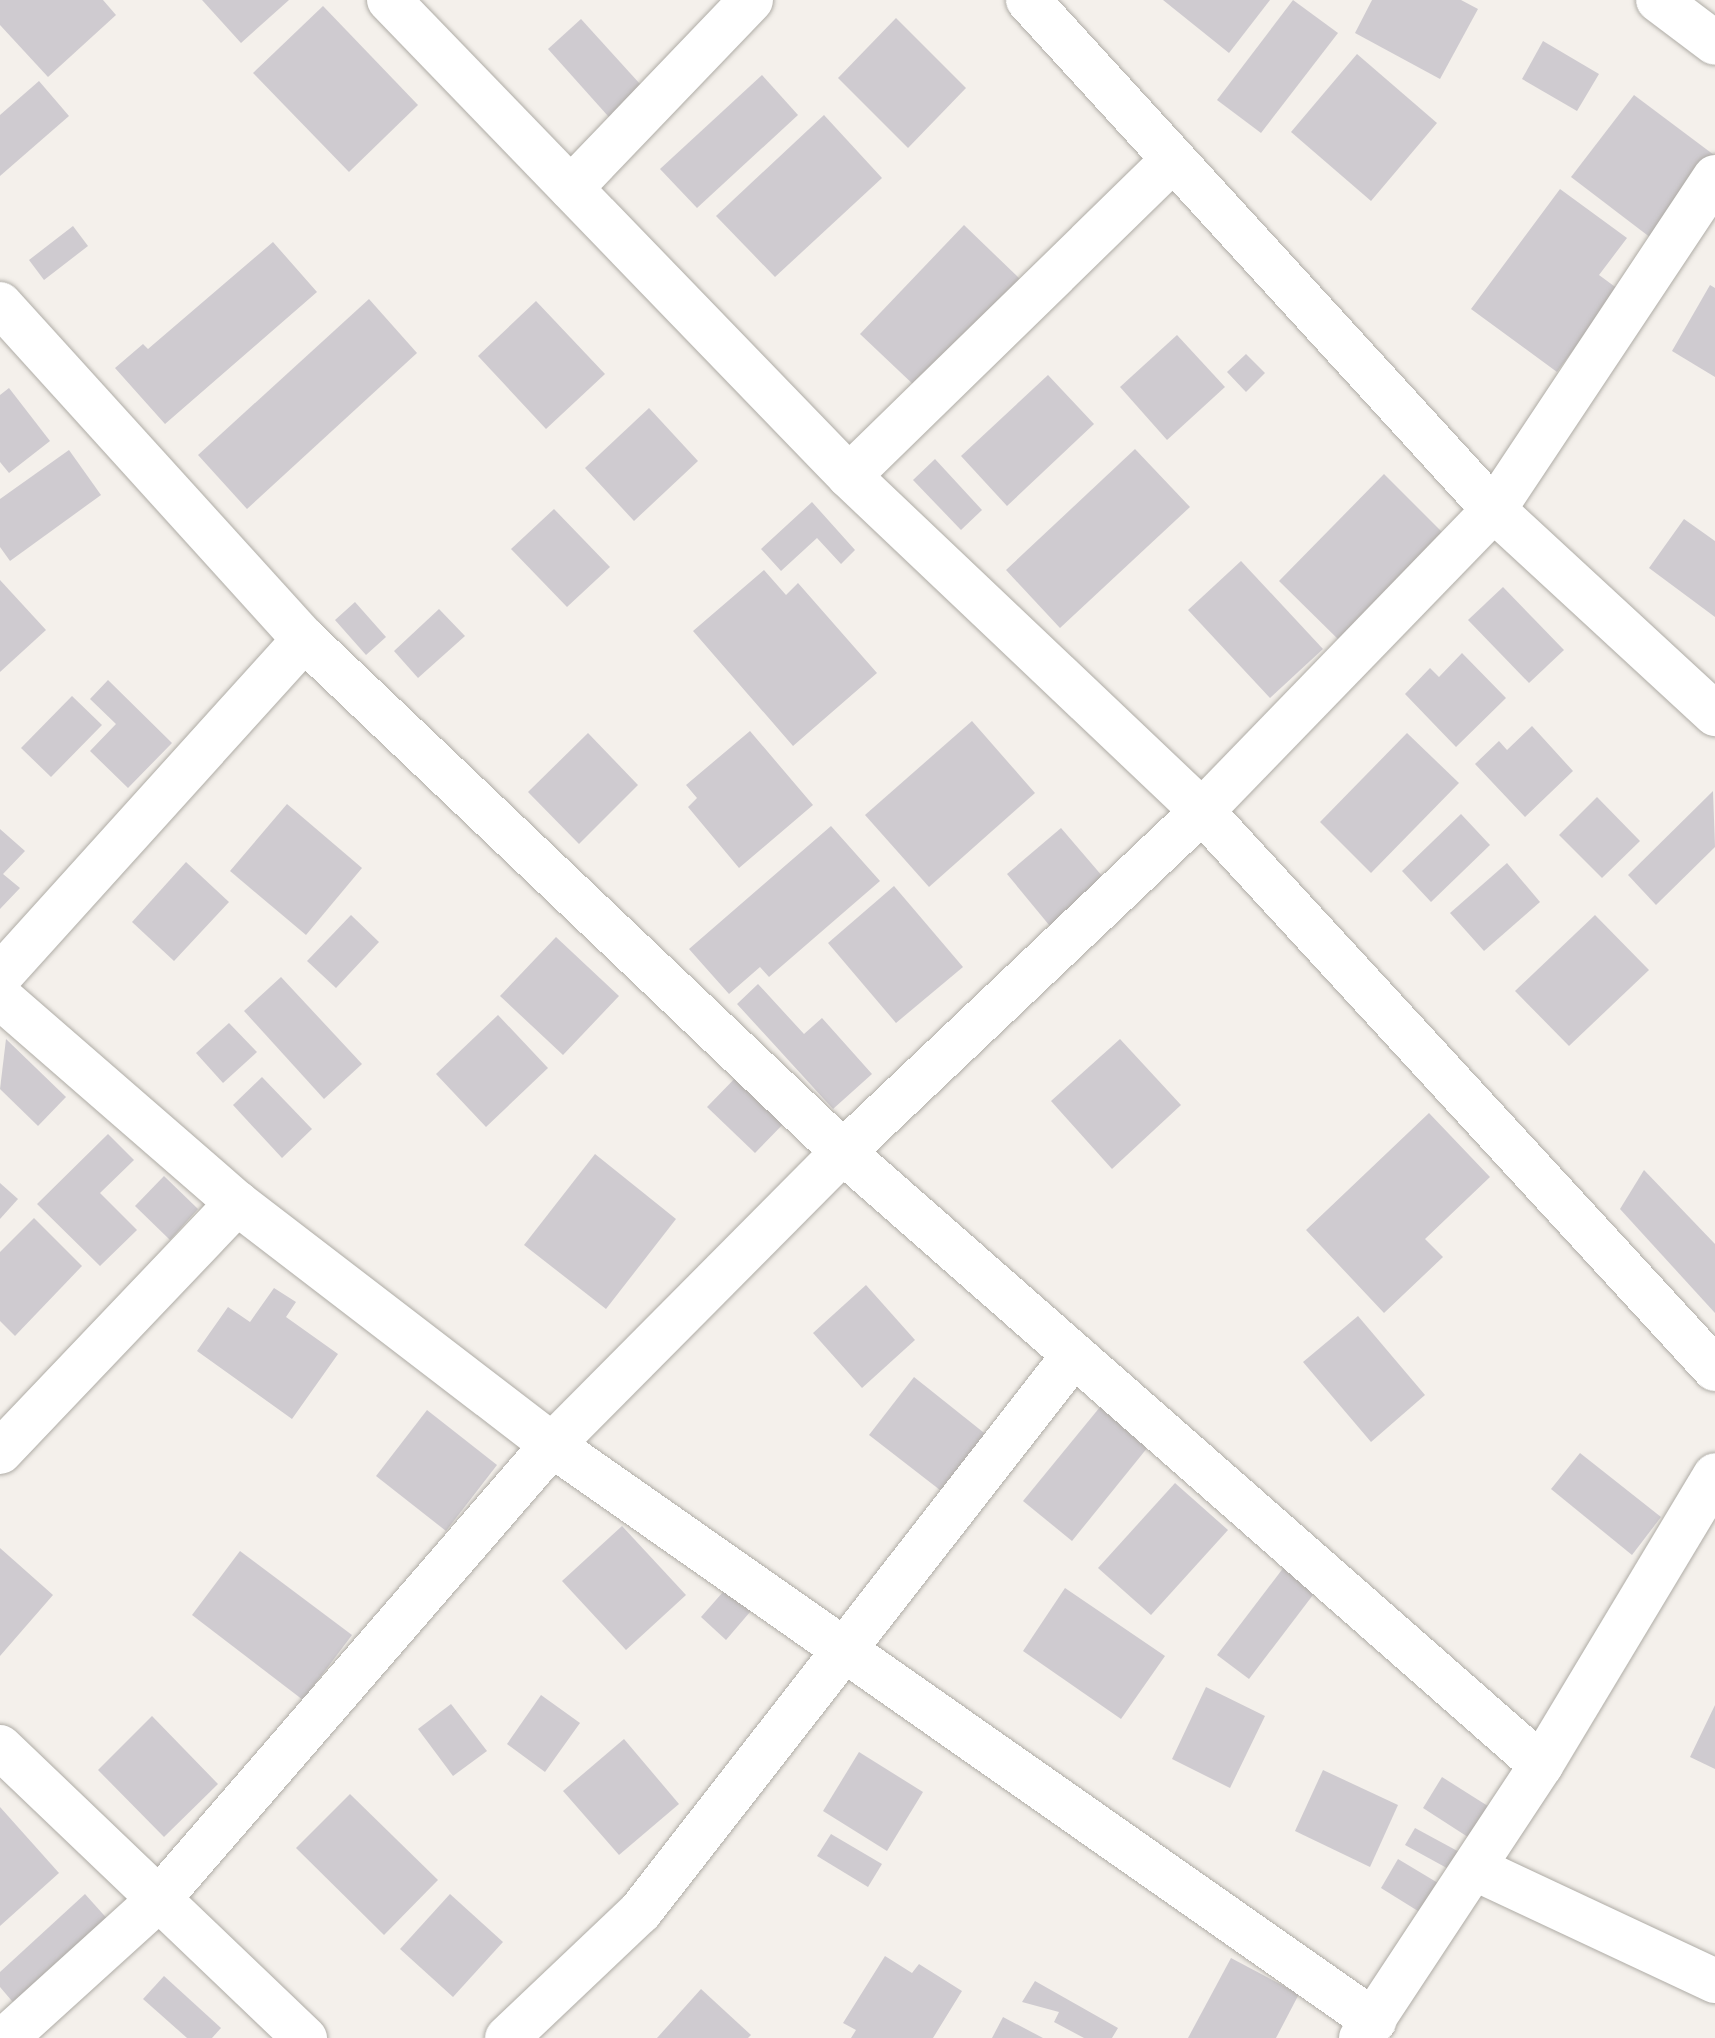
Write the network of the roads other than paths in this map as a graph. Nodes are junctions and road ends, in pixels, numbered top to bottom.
1 (389, 0) edge
2 (751, 0) edge
3 (1028, 0) edge
4 (1658, 0) edge
5 (1715, 43) edge
6 (1173, 160) junction
7 (1715, 177) edge
8 (571, 188) junction
9 (0, 304) edge
10 (849, 476) junction
11 (1494, 510) junction
12 (304, 639) junction
13 (1715, 714) edge
14 (1202, 811) junction
15 (0, 976) edge
16 (0, 997) edge
17 (843, 1152) junction
18 (237, 1203) junction
19 (1074, 1355) junction
20 (1715, 1369) edge
21 (552, 1445) junction
22 (0, 1452) edge
23 (1715, 1475) edge
24 (847, 1651) junction
25 (0, 1747) edge
26 (1541, 1765) junction
27 (1476, 1869) junction
28 (158, 1900) junction
29 (1715, 1981) edge
30 (1368, 2030) edge
31 (6, 2038) edge
32 (305, 2038) edge
33 (507, 2038) edge

1 - 8 street
2 - 8 street
3 - 6 street
4 - 5 street
6 - 10 street
6 - 11 street
7 - 11 street
8 - 10 street
9 - 12 street
10 - 14 street
11 - 13 street
11 - 14 street
12 - 15 street
12 - 17 street
14 - 17 street
14 - 20 street
16 - 18 street
17 - 19 street
17 - 21 street
18 - 21 street
18 - 22 street
19 - 24 street
19 - 26 street
21 - 24 street
21 - 28 street
23 - 26 street
24 - 30 street
24 - 33 street
25 - 28 street
26 - 27 street
27 - 29 street
27 - 30 street
28 - 31 street
28 - 32 street

